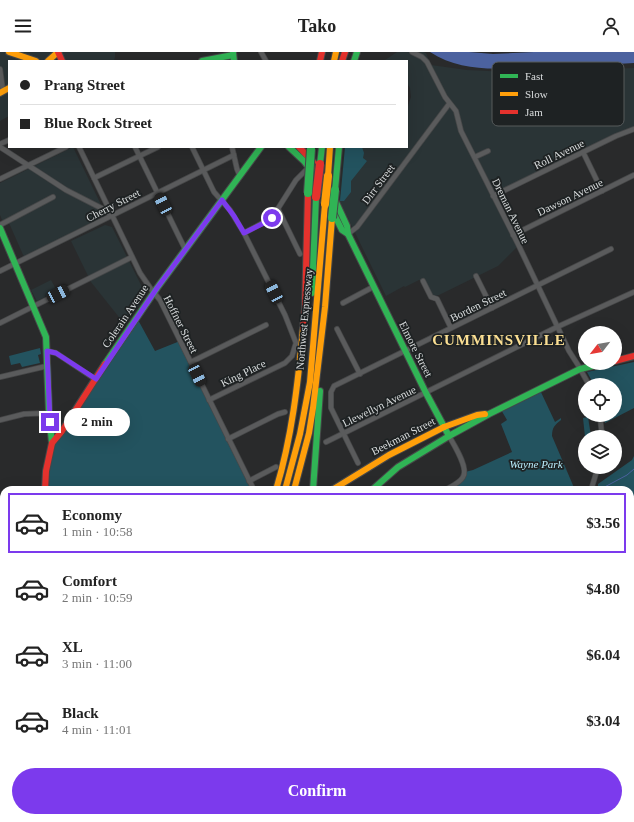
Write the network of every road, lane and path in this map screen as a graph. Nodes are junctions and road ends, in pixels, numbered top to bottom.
1 (9, 52) edge
2 (412, 52) edge
3 (233, 56) edge
4 (33, 60) edge
5 (208, 60) edge
6 (0, 69) edge
7 (4, 91) edge
8 (449, 104) junction
9 (634, 129) edge
10 (0, 146) edge
11 (64, 148) edge
12 (79, 148) edge
13 (136, 148) edge
14 (156, 148) edge
15 (192, 148) edge
16 (232, 148) edge
17 (260, 148) edge
18 (290, 148) edge
19 (300, 148) edge
20 (311, 148) edge
21 (322, 148) edge
22 (330, 148) edge
23 (339, 148) edge
24 (488, 151) dead end
25 (583, 152) junction
26 (234, 155) junction
27 (140, 156) junction
28 (475, 157) junction
29 (311, 165) junction
30 (28, 166) junction
31 (203, 170) junction
32 (634, 175) edge
33 (240, 176) junction
34 (94, 178) junction
35 (0, 179) edge
36 (212, 188) junction
37 (230, 189) junction
38 (602, 192) junction
39 (158, 193) junction
40 (494, 196) junction
41 (53, 197) dead end
42 (222, 200) junction
43 (278, 209) junction
44 (316, 211) junction
45 (112, 216) junction
46 (0, 226) edge
47 (244, 233) junction
48 (348, 234) junction
49 (513, 235) junction
50 (611, 248) dead end
51 (186, 249) junction
52 (300, 254) dead end
53 (132, 257) junction
54 (15, 264) junction
55 (0, 271) edge
56 (306, 276) junction
57 (476, 276) dead end
58 (423, 281) dead end
59 (538, 285) junction
60 (373, 287) junction
61 (634, 292) edge
62 (154, 293) junction
63 (343, 302) dead end
64 (33, 306) junction
65 (325, 307) junction
66 (492, 308) junction
67 (0, 323) edge
68 (266, 325) dead end
69 (451, 328) junction
70 (557, 328) junction
71 (337, 329) dead end
72 (313, 344) junction
73 (47, 351) junction
74 (405, 351) junction
75 (634, 356) edge
76 (622, 359) edge
77 (191, 362) junction
78 (47, 366) junction
79 (578, 366) edge
80 (578, 370) edge
81 (360, 374) junction
82 (0, 377) edge
83 (96, 379) junction
84 (426, 393) junction
85 (209, 400) junction
86 (49, 412) junction
87 (285, 412) dead end
88 (489, 414) junction
89 (0, 420) edge
90 (444, 428) junction
91 (344, 434) junction
92 (449, 436) junction
93 (228, 439) junction
94 (326, 442) dead end
95 (52, 443) junction
96 (358, 462) dead end
97 (279, 468) junction
98 (595, 474) edge
99 (249, 481) junction
100 (45, 486) edge
101 (252, 486) edge
102 (277, 486) edge
103 (286, 486) edge
104 (295, 486) edge
105 (313, 486) edge
106 (338, 486) edge
107 (376, 486) edge
108 (451, 486) edge
109 (592, 486) edge

1 - 4 main road
2 - 8 street, Dreman Avenue
3 - 5 main road
6 - 7 street
8 - 28 street, Dreman Avenue
8 - 48 street, Dirr Street
9 - 25 street, Roll Avenue
10 - 30 street
11 - 30 street
12 - 34 street, Hoffner Street
13 - 27 street
14 - 27 street
15 - 31 street
16 - 26 street
17 - 33 main road, Colerain Avenue
18 - 29 main road, Elmore Street
19 - 29 main road, Elmore Street
20 - 56 main road, bridge
21 - 44 main road, bridge
22 - 72 main road, Northwest Expressway, bridge
23 - 65 main road, Northwest Expressway, bridge
24 - 28 street
25 - 38 street
25 - 40 street, Roll Avenue
26 - 31 street, Cherry Street
26 - 33 street
27 - 34 street
27 - 39 street
28 - 40 street, Dreman Avenue
29 - 43 street
29 - 48 main road, Elmore Street
30 - 35 street
30 - 45 street
31 - 36 street
31 - 39 street, Cherry Street
32 - 38 street, Dawson Avenue
33 - 37 main road, Colerain Avenue
34 - 45 street, Hoffner Street
36 - 37 street
36 - 42 street
37 - 42 main road, Colerain Avenue
38 - 49 street, Dawson Avenue
39 - 45 street, Cherry Street
39 - 51 street
40 - 49 street, Dreman Avenue
41 - 46 street
42 - 47 street
42 - 51 main road, Colerain Avenue
43 - 47 street
43 - 52 street
44 - 56 main road
44 - 72 main road
45 - 53 street, Hoffner Street
45 - 54 street, Cherry Street
46 - 54 main road
47 - 85 street, King Place
48 - 60 main road, Elmore Street
49 - 59 street, Dreman Avenue
50 - 59 street, Borden Street
51 - 62 main road, Colerain Avenue
53 - 62 street, Hoffner Street
53 - 64 street
54 - 55 street, Cherry Street
54 - 64 main road
56 - 97 main road
57 - 66 street
58 - 69 street
59 - 66 street, Borden Street
59 - 70 street, Dreman Avenue
60 - 63 street
60 - 74 main road, Elmore Street
61 - 70 street, Llewellyn Avenue
62 - 77 street, Hoffner Street
62 - 83 main road, Colerain Avenue
64 - 67 street
64 - 73 main road
65 - 104 main road, Northwest Expressway
65 - 105 main road
66 - 69 street, Borden Street
68 - 77 street
69 - 74 street, Borden Street
70 - 79 street, Dreman Avenue
70 - 84 street, Llewellyn Avenue
71 - 81 street
72 - 103 main road, Northwest Expressway
73 - 78 main road
73 - 83 street
74 - 81 street, Borden Street
74 - 84 main road, Elmore Street
75 - 76 main road
77 - 85 street, Hoffner Street
78 - 82 street
78 - 86 main road
80 - 88 main road, Beekman Street
81 - 91 street, Borden Street
83 - 95 main road, Colerain Avenue
84 - 90 main road, Elmore Street
84 - 91 street, Llewellyn Avenue
85 - 93 street, Hoffner Street
86 - 89 street
86 - 95 main road
87 - 93 street
88 - 90 main road, Beekman Street
88 - 92 main road, Beekman Street
90 - 92 main road, Elmore Street
90 - 106 main road, Beekman Street
91 - 94 street, Llewellyn Avenue
91 - 96 street
92 - 107 main road, Beekman Street
92 - 108 street, Elmore Street
93 - 99 street, Hoffner Street
95 - 100 main road, Colerain Avenue
97 - 99 street
97 - 102 main road
98 - 109 street
99 - 101 street, Hoffner Street

